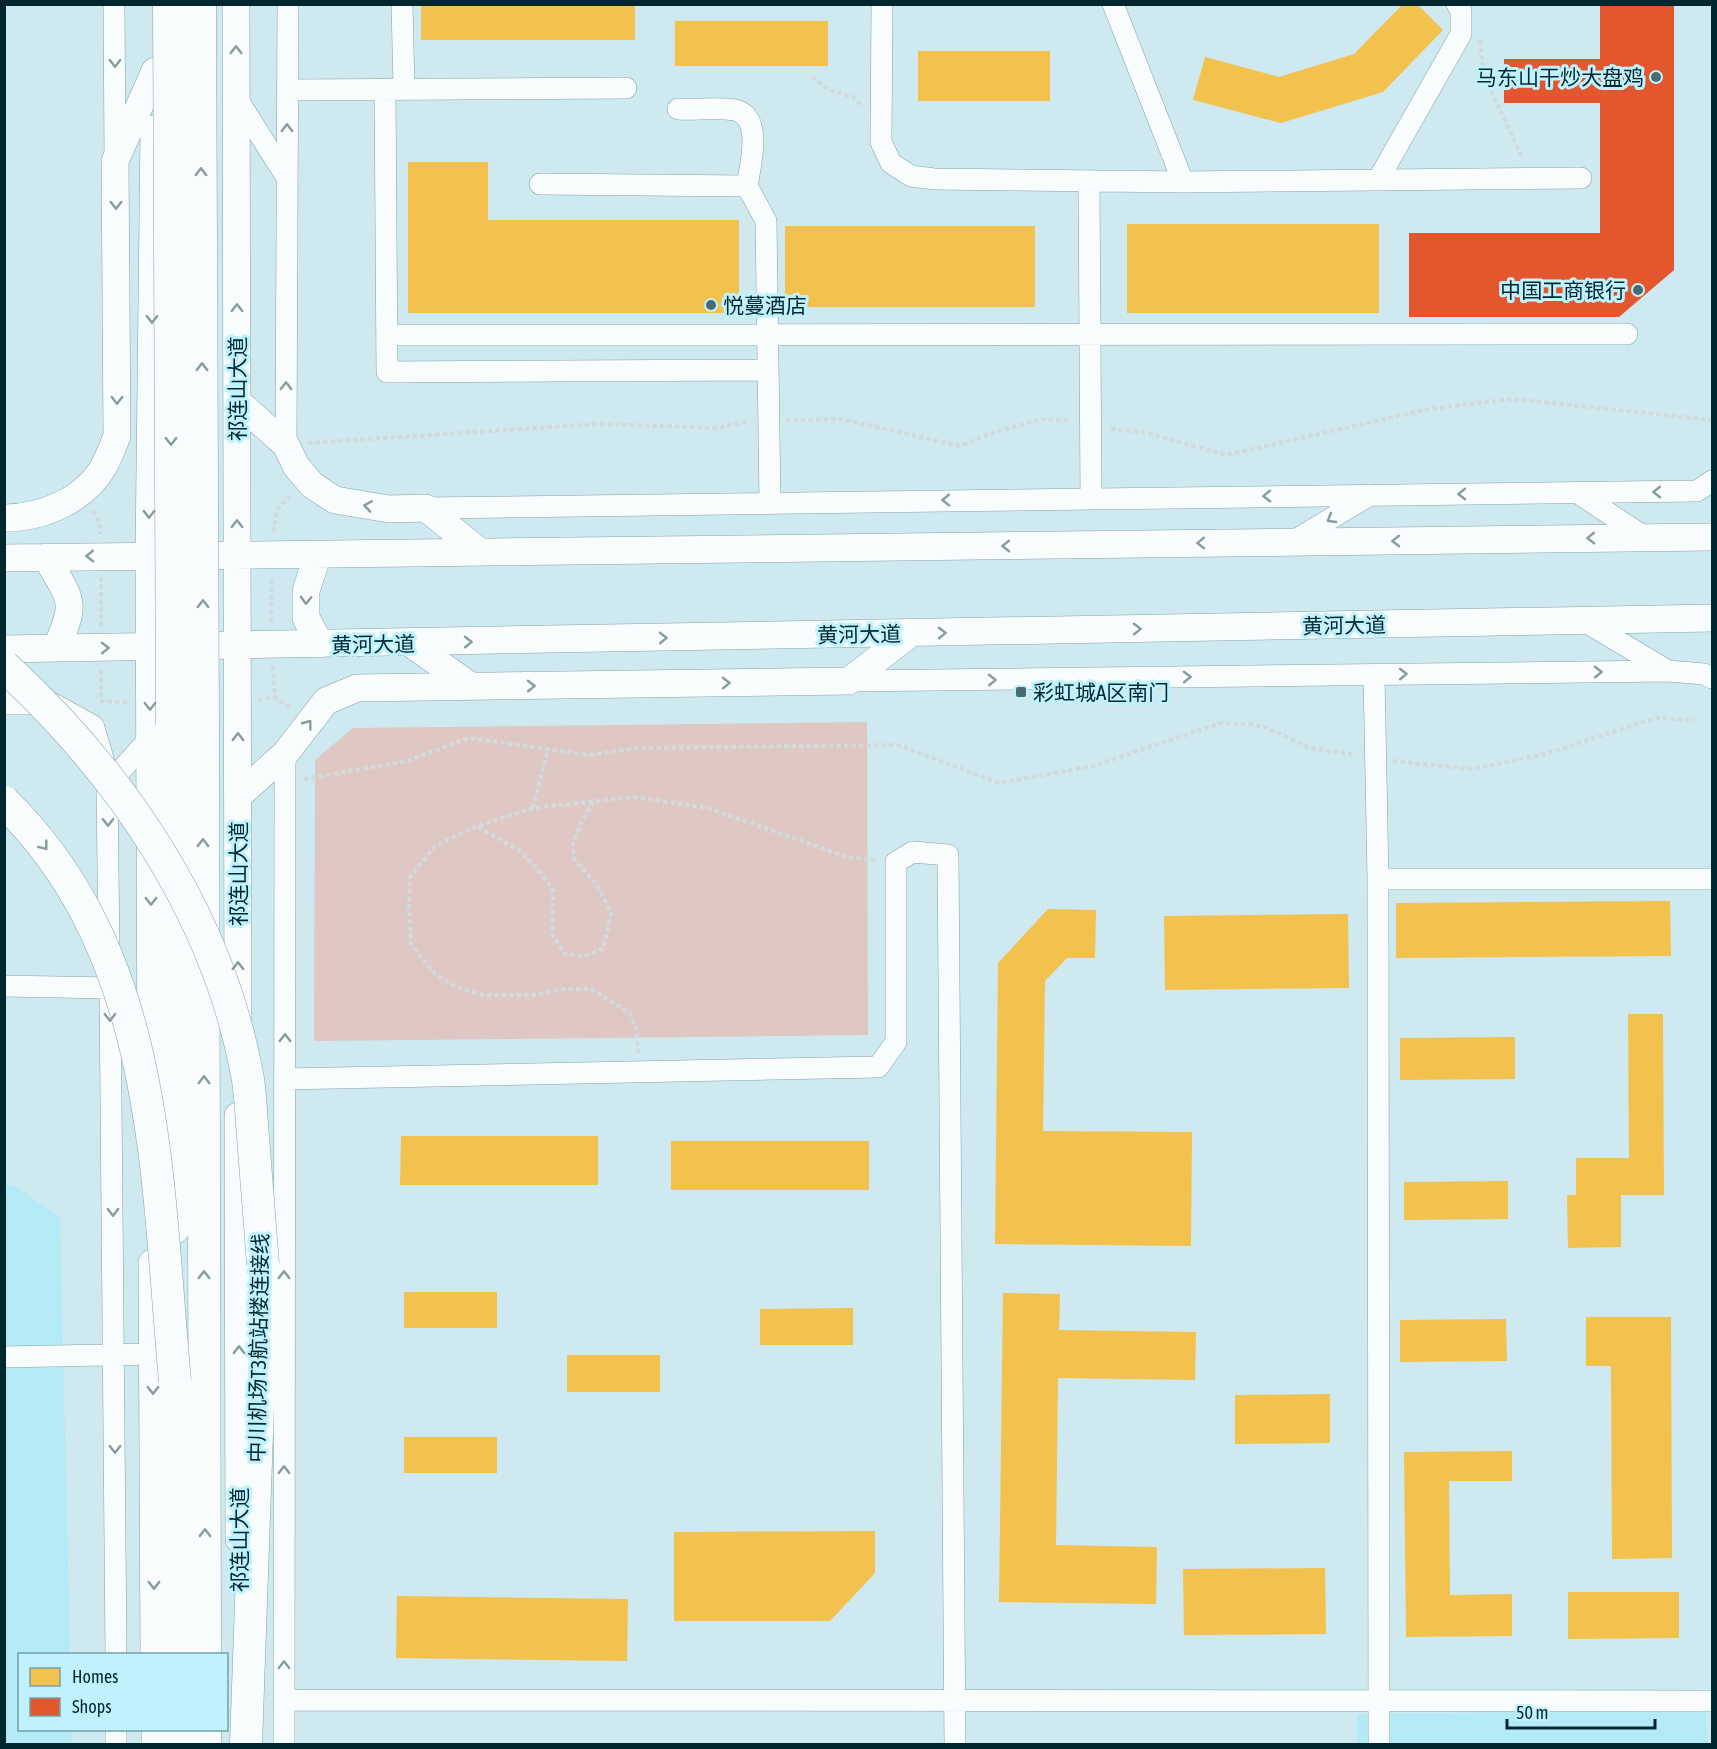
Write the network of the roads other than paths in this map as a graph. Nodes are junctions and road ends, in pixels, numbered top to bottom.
1 (114, 4) edge
2 (154, 4) edge
3 (169, 4) edge
4 (200, 4) edge
5 (236, 4) edge
6 (288, 4) edge
7 (402, 4) edge
8 (882, 4) edge
9 (1113, 4) edge
10 (1459, 8) edge
11 (155, 71) junction
12 (626, 88) dead end
13 (394, 89) junction
14 (288, 90) junction
15 (236, 97) junction
16 (678, 110) dead end
17 (115, 161) junction
18 (1581, 178) dead end
19 (287, 179) junction
20 (1378, 180) junction
21 (1089, 181) junction
22 (1183, 182) junction
23 (540, 184) dead end
24 (747, 186) junction
25 (768, 334) junction
26 (1090, 334) junction
27 (1627, 334) dead end
28 (387, 335) junction
29 (768, 370) junction
30 (237, 401) junction
31 (286, 445) junction
32 (1713, 481) edge
33 (1578, 493) junction
34 (1370, 495) junction
35 (1091, 498) junction
36 (770, 503) junction
37 (426, 508) junction
38 (4, 518) edge
39 (1712, 537) edge
40 (1646, 538) junction
41 (1292, 542) junction
42 (480, 552) junction
43 (318, 554) junction
44 (149, 555) junction
45 (237, 555) junction
46 (46, 557) junction
47 (4, 558) edge
48 (1712, 617) edge
49 (1584, 621) junction
50 (911, 633) junction
51 (410, 643) junction
52 (320, 644) junction
53 (238, 646) junction
54 (56, 648) junction
55 (150, 648) junction
56 (4, 649) edge
57 (4, 666) edge
58 (1668, 671) junction
59 (1374, 675) junction
60 (1713, 678) edge
61 (849, 681) junction
62 (472, 687) junction
63 (4, 701) edge
64 (150, 738) junction
65 (285, 754) junction
66 (107, 786) junction
67 (238, 796) junction
68 (4, 802) edge
69 (1378, 879) junction
70 (1713, 879) edge
71 (4, 986) edge
72 (110, 988) junction
73 (285, 1079) junction
74 (153, 1354) junction
75 (114, 1355) junction
76 (4, 1357) edge
77 (175, 1381) junction
78 (116, 1653) edge
79 (154, 1653) edge
80 (176, 1653) edge
81 (205, 1653) edge
82 (284, 1700) junction
83 (955, 1701) junction
84 (1379, 1701) junction
85 (1713, 1701) edge
86 (239, 1744) edge
87 (246, 1744) edge
88 (284, 1744) edge
89 (955, 1744) edge
90 (1379, 1744) edge

1 -> 17 street
2 - 11 main road
3 -> 77 highway, bridge
81 -> 4 highway, bridge
15 -> 5 main road, 祁连山大道
6 - 14 street
7 - 13 street
8 - 21 street
9 - 22 street
10 - 20 street
11 - 17 main road
11 -> 44 main road
12 - 13 street
13 - 14 street
13 - 28 street
19 -> 14 street
15 - 19 street
30 -> 15 main road, 祁连山大道
16 - 24 street
17 -> 38 main road
18 - 20 street
31 -> 19 street
20 - 22 street
21 - 22 street
21 - 26 street
23 - 24 street
24 - 25 street
25 - 26 street
25 - 28 street
25 - 29 street
26 - 27 street
26 - 35 street
28 - 29 street
29 - 36 street
30 - 31 main road
45 -> 30 main road, 祁连山大道
37 -> 31 main road
32 -> 33 street
33 -> 34 street
33 - 40 street
34 -> 35 street
34 -> 41 street
35 -> 36 street
36 - 37 street
37 - 42 main road
39 - 40 main road
40 -> 41 main road
41 -> 42 main road
42 - 43 main road
43 - 45 main road
43 -> 52 main road
44 - 45 main road
44 -> 46 main road
44 - 55 main road
45 - 53 main road, 祁连山大道
46 - 47 main road
46 - 54 main road
48 - 49 main road, 黄河大道
50 -> 49 main road, 黄河大道
49 - 58 street
51 -> 50 main road, 黄河大道
50 - 61 main road
51 - 52 main road, 黄河大道
51 - 62 main road
52 - 53 main road, 黄河大道
53 - 55 main road, 黄河大道
67 -> 53 main road, 祁连山大道
54 -> 55 main road, 黄河大道
54 - 56 main road, 黄河大道
55 -> 64 main road
57 - 87 highway, 中川机场T3航站楼连接线, bridge
59 -> 58 street
58 - 60 street
61 -> 59 street
59 - 69 street
62 -> 61 main road
65 -> 62 main road
63 - 66 main road
64 - 66 street
64 -> 74 main road
65 - 67 main road
73 -> 65 street
66 -> 72 street
86 -> 67 main road, 祁连山大道
68 -> 77 highway, bridge
69 - 70 street
69 - 84 street
71 - 72 street
72 -> 75 street
82 -> 73 street
73 - 83 street
74 - 75 street
74 -> 79 main road
75 - 76 street
75 -> 78 street
77 - 80 highway
82 - 83 street
82 - 88 street
83 - 84 street
83 - 89 street
84 - 85 street
84 - 90 street

